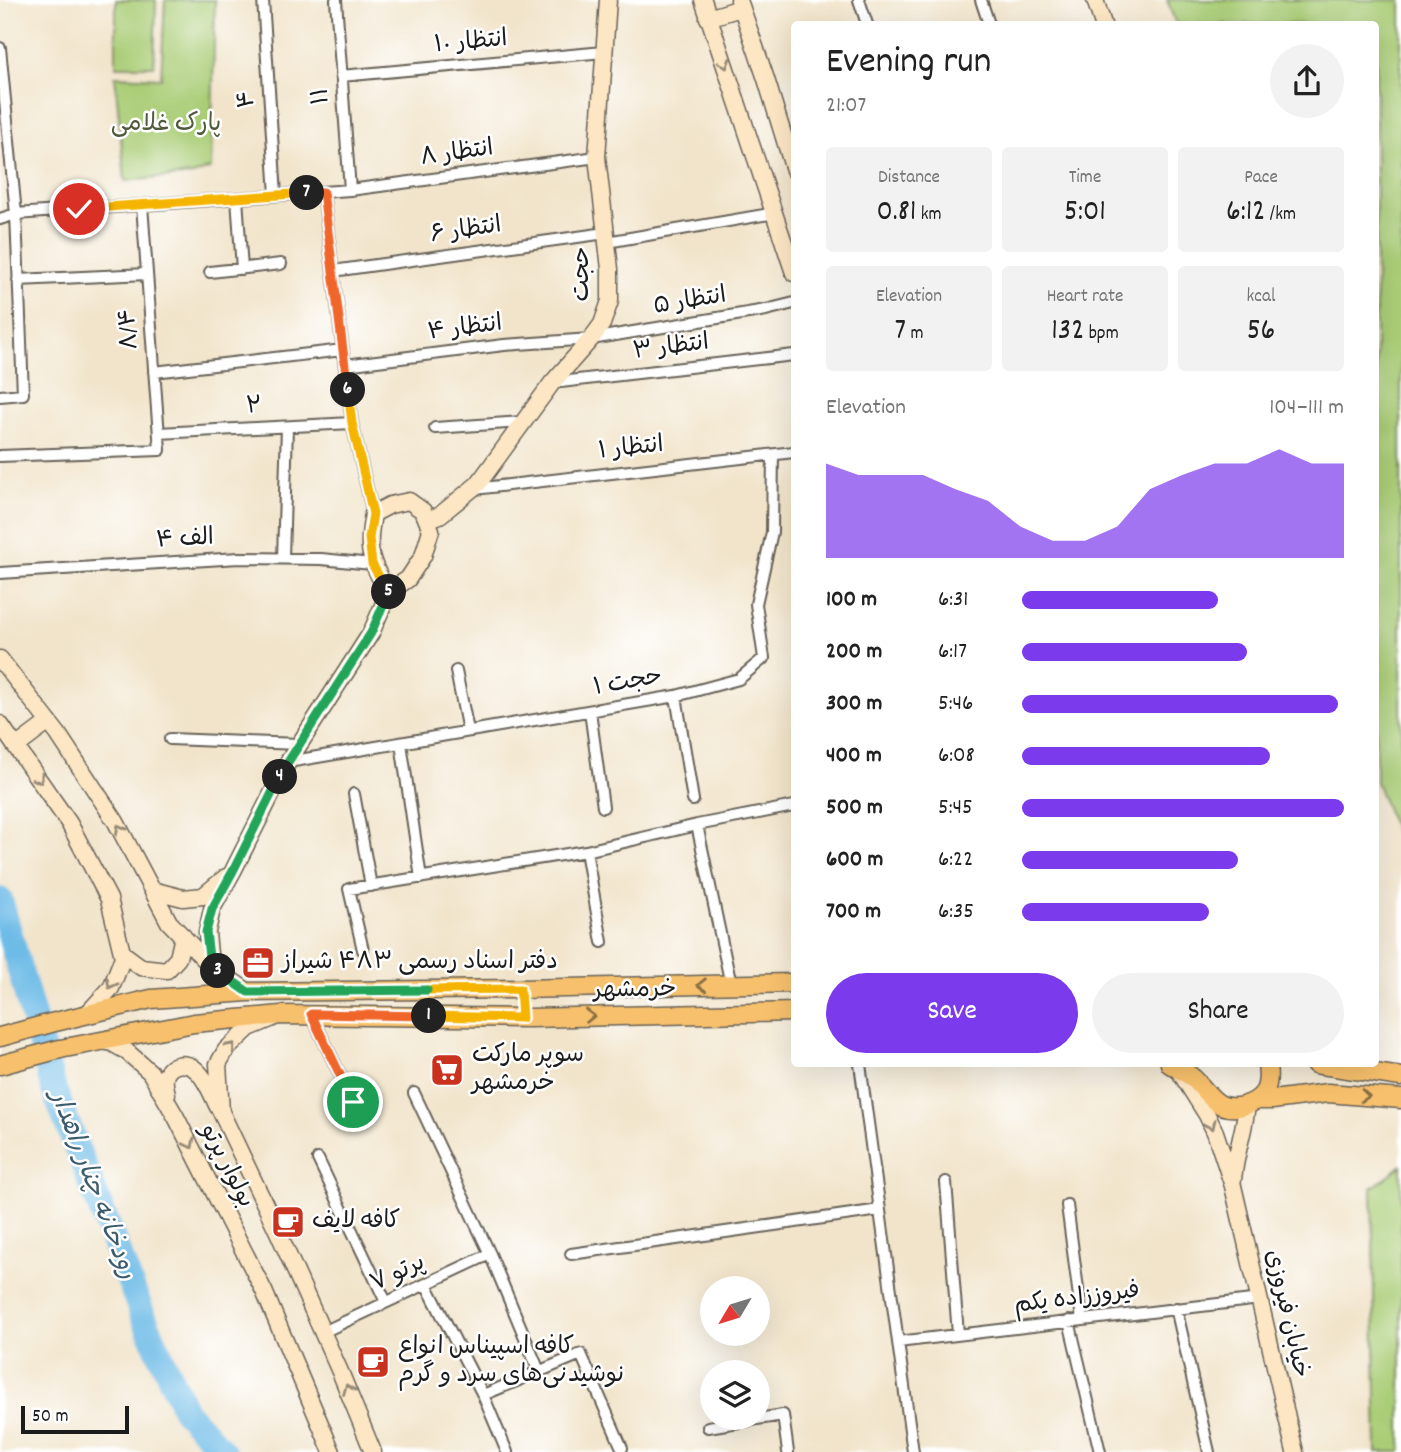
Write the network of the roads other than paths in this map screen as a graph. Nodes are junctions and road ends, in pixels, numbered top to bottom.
1 (263, 0) edge
2 (335, 0) edge
3 (608, 0) edge
4 (703, 0) edge
5 (859, 0) edge
6 (981, 0) edge
7 (1095, 0) edge
8 (740, 4) edge
9 (708, 18) junction
10 (866, 21) edge
11 (988, 21) edge
12 (1102, 21) edge
13 (0, 48) edge
14 (604, 52) junction
15 (341, 76) junction
16 (791, 150) edge
17 (597, 157) junction
18 (350, 190) junction
19 (323, 192) junction
20 (276, 195) junction
21 (237, 198) junction
22 (142, 205) junction
23 (775, 213) junction
24 (16, 214) junction
25 (0, 219) edge
26 (606, 237) junction
27 (281, 264) dead end
28 (791, 264) edge
29 (242, 269) junction
30 (333, 271) junction
31 (210, 272) dead end
32 (147, 274) junction
33 (18, 280) junction
34 (791, 304) edge
35 (591, 339) junction
36 (343, 349) junction
37 (791, 355) edge
38 (345, 365) junction
39 (154, 372) junction
40 (552, 383) junction
41 (0, 396) edge
42 (523, 422) junction
43 (352, 423) junction
44 (287, 426) junction
45 (435, 428) dead end
46 (159, 433) junction
47 (791, 452) edge
48 (773, 455) junction
49 (0, 456) edge
50 (472, 489) junction
51 (373, 514) junction
52 (427, 520) junction
53 (283, 558) junction
54 (372, 564) junction
55 (0, 573) edge
56 (391, 587) junction
57 (0, 659) edge
58 (456, 671) dead end
59 (676, 696) junction
60 (590, 711) junction
61 (49, 722) junction
62 (0, 724) edge
63 (468, 731) junction
64 (170, 738) dead end
65 (401, 743) junction
66 (299, 744) junction
67 (17, 746) junction
68 (288, 762) junction
69 (355, 794) dead end
70 (693, 800) dead end
71 (604, 807) dead end
72 (791, 807) edge
73 (697, 825) junction
74 (586, 851) junction
75 (233, 871) junction
76 (421, 878) junction
77 (371, 886) junction
78 (152, 890) junction
79 (183, 936) junction
80 (602, 942) dead end
81 (363, 950) dead end
82 (122, 953) junction
83 (210, 965) junction
84 (791, 983) edge
85 (731, 985) junction
86 (520, 989) junction
87 (248, 992) junction
88 (791, 1012) edge
89 (87, 1014) junction
90 (311, 1014) junction
91 (281, 1015) junction
92 (522, 1018) junction
93 (3, 1036) edge
94 (101, 1041) junction
95 (8, 1063) edge
96 (860, 1067) edge
97 (1172, 1067) edge
98 (1173, 1067) edge
99 (1267, 1067) edge
100 (1334, 1067) edge
101 (1401, 1077) edge
102 (415, 1093) dead end
103 (1401, 1099) edge
104 (353, 1102) dead end
105 (1253, 1102) junction
106 (221, 1112) junction
107 (176, 1116) junction
108 (318, 1159) dead end
109 (946, 1182) dead end
110 (1233, 1186) junction
111 (1067, 1205) dead end
112 (880, 1210) junction
113 (490, 1254) junction
114 (571, 1254) dead end
115 (426, 1284) junction
116 (1260, 1299) junction
117 (386, 1303) junction
118 (1176, 1308) junction
119 (1082, 1320) junction
120 (1069, 1321) junction
121 (323, 1332) junction
122 (958, 1334) junction
123 (898, 1342) junction
124 (539, 1371) junction
125 (482, 1395) junction
126 (770, 1417) edge
127 (622, 1448) dead end
128 (332, 1452) edge
129 (373, 1452) edge
130 (507, 1452) edge
131 (788, 1452) edge
132 (913, 1452) edge
133 (1100, 1452) edge
134 (1209, 1452) edge
135 (1295, 1452) edge

1 - 20 street, ۴
2 - 15 street, ۱۱
3 - 14 main road, حجت
4 - 9 main road
5 - 10 street
6 - 11 street
7 - 12 main road
8 - 9 main road
8 - 16 main road
9 -> 23 main road
13 - 24 street
14 - 15 street, انتظار ۱۰
14 - 17 main road, حجت
15 - 18 street, ۱۱
17 - 18 street, انتظار ۸
17 - 26 main road, حجت
18 - 19 street, انتظار ۸
19 - 20 street, انتظار ۸
19 - 30 street
20 - 21 street, انتظار ۸
21 - 22 street, انتظار ۸
21 - 29 street
22 - 24 street, انتظار ۸
22 - 32 street, ۸/۴
23 - 26 street, انتظار ۶
23 - 28 main road
24 - 25 street, انتظار ۸
24 - 33 street
26 - 30 street, انتظار ۶
26 - 35 main road, حجت
27 - 29 street
29 - 31 street
30 - 36 street
32 - 33 street
32 - 39 street, ۸/۴
33 - 41 street
34 - 35 street, انتظار ۵
35 - 38 street, انتظار ۴
35 - 40 main road, حجت
36 - 38 street
36 - 39 street
37 - 40 street, انتظار ۳
38 - 43 street
39 - 46 street, ۸/۴
40 - 42 main road, حجت
42 - 45 street
42 - 50 main road, حجت
43 - 44 street, ۲
43 - 51 street
44 - 46 street, ۲
44 - 53 street
46 - 49 street, ۸/۴
47 - 48 street, انتظار ۱
48 - 50 street, انتظار ۱
48 - 59 street, حجت ۱
50 - 52 main road, حجت
51 - 52 main road
51 - 54 main road
52 - 56 main road
53 - 54 street, ۴ الف
53 - 55 street, ۴ الف
54 - 56 main road
56 - 66 main road
57 - 61 main road
58 - 63 street
59 - 60 street, حجت ۱
59 - 70 street
60 - 63 street, حجت ۱
60 - 71 street
61 - 67 main road
78 -> 61 main road
62 - 67 main road
63 - 65 street, حجت ۱
64 - 66 street
65 - 68 street, حجت ۱
65 - 76 street
66 - 68 main road
67 -> 82 main road
68 - 75 main road
69 - 77 street
72 - 73 street
73 - 74 street
73 - 85 street
74 - 76 street
74 - 80 street
75 - 78 main road
75 - 83 main road
76 - 77 street
77 - 81 street
78 - 79 main road
79 - 82 main road
79 - 83 main road
82 -> 89 main road
83 - 87 main road
84 - 85 main road
85 -> 86 main road
86 - 87 main road
86 - 92 main road
87 - 89 main road
92 -> 88 main road, خرمشهر
89 - 93 main road
90 - 91 main road, خرمشهر
90 - 92 main road, خرمشهر
90 - 104 street
91 - 94 main road, خرمشهر
106 -> 91 main road, بولوار پرتو
94 - 95 main road, خرمشهر
94 - 107 main road, بولوار پرتو
96 - 112 street
97 -> 110 main road, خیابان فیروزی
98 - 105 main road
99 - 105 main road
100 - 101 main road
102 - 113 street
105 -> 103 main road
105 - 110 main road
106 - 107 main road
106 - 121 main road, بولوار پرتو
107 -> 128 main road, بولوار پرتو
108 - 117 street
109 - 122 street
110 - 116 main road, خیابان فیروزی
111 - 119 street
112 - 114 street
112 - 123 street
113 - 115 street, پرتو ۷
113 - 124 street
115 - 117 street, پرتو ۷
115 - 125 street
116 - 118 street, فیروززاده یکم
116 - 135 main road, خیابان فیروزی
117 - 121 street, پرتو ۷
118 - 119 street, فیروززاده یکم
118 - 134 street
119 - 120 street, فیروززاده یکم
120 - 122 street, فیروززاده یکم
120 - 133 street
129 -> 121 main road, بولوار پرتو
122 - 123 street, فیروززاده یکم
123 - 132 street
124 - 125 street
124 - 127 street
125 - 130 street
126 - 131 street

